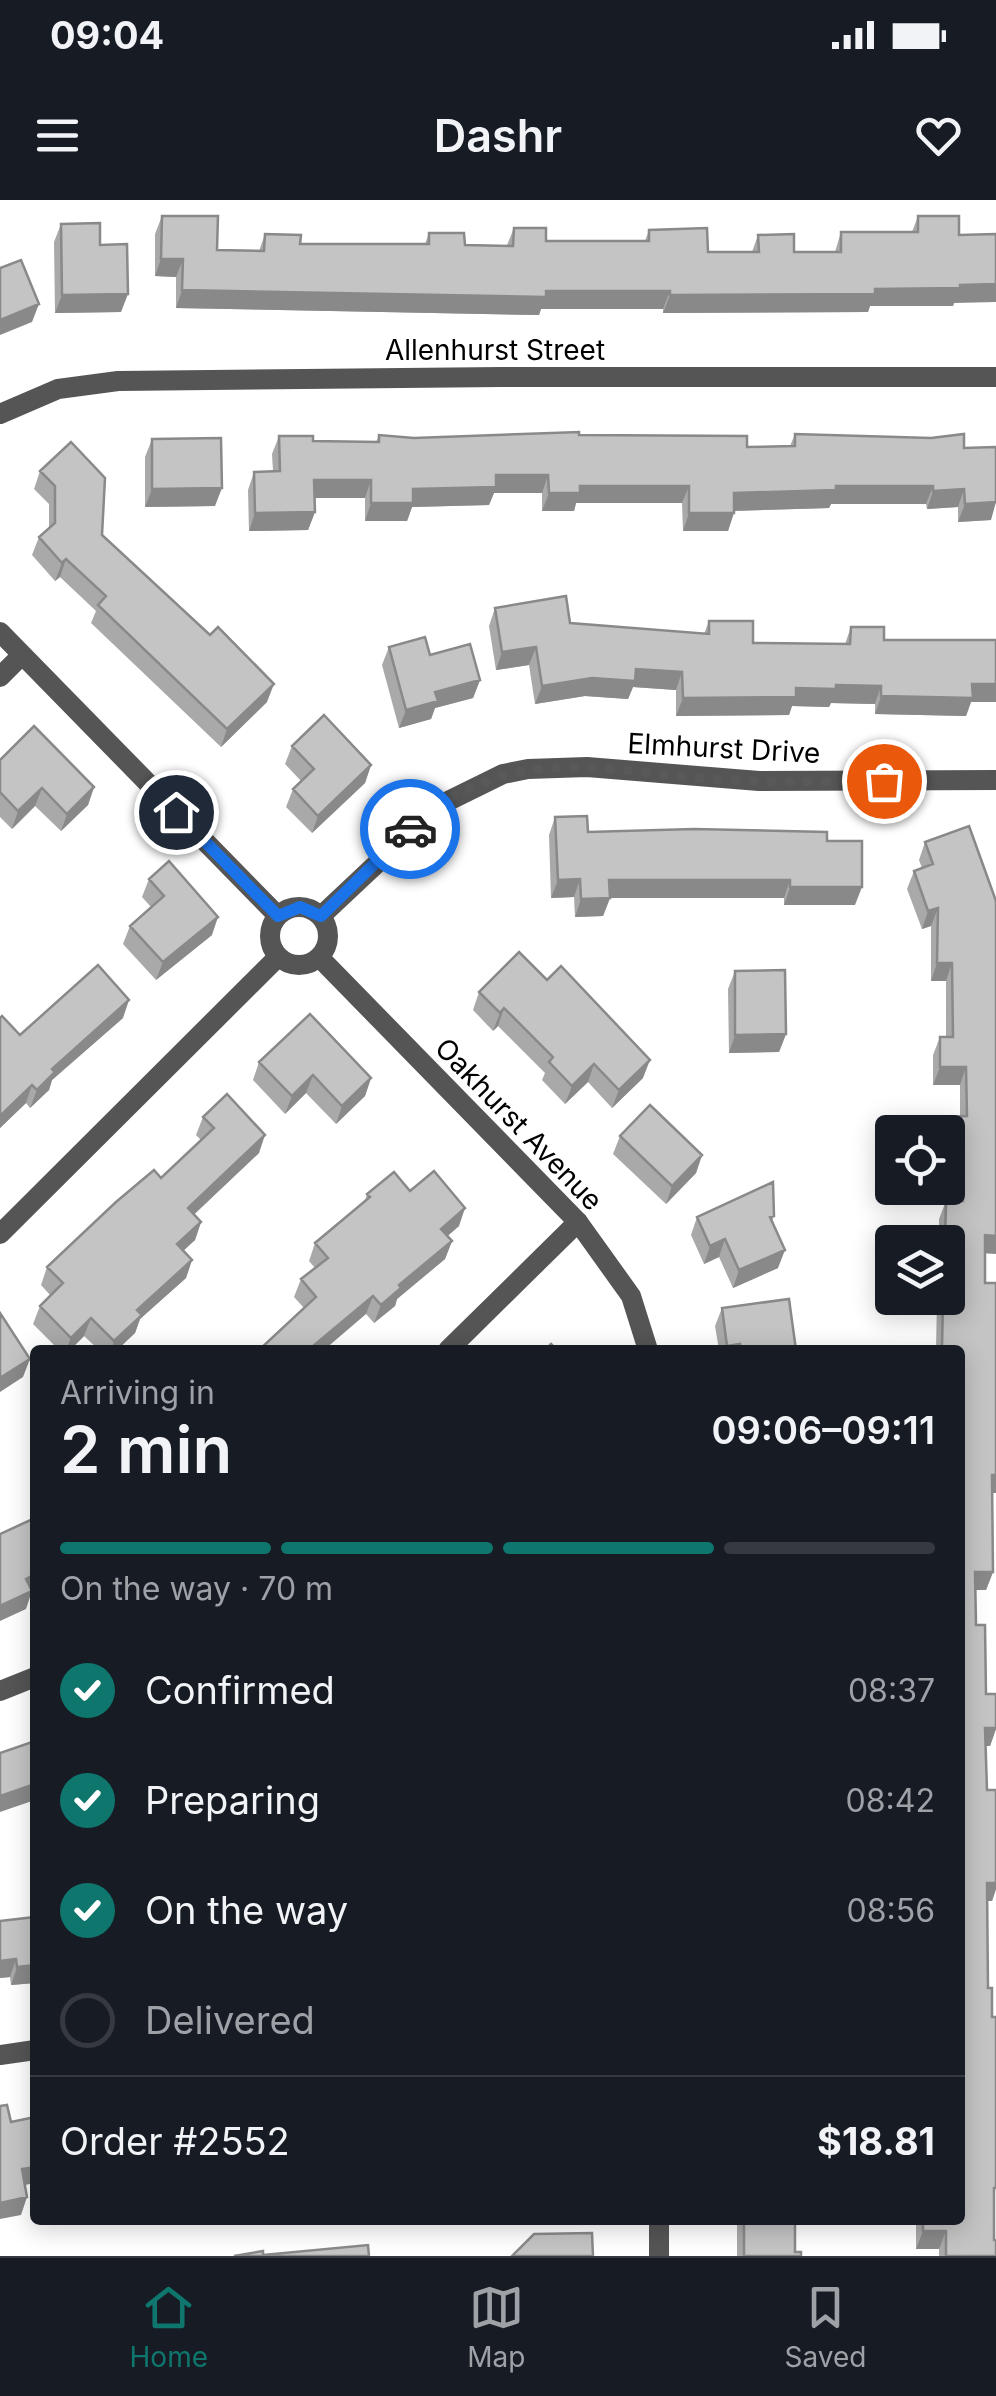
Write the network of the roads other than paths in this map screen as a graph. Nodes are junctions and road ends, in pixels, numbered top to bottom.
1 (996, 377) edge
2 (0, 414) edge
3 (0, 632) edge
4 (22, 655) junction
5 (0, 677) edge
6 (996, 780) edge
7 (278, 916) junction
8 (321, 916) junction
9 (278, 957) junction
10 (320, 958) junction
11 (578, 1222) junction
12 (0, 1234) edge
13 (453, 1345) edge
14 (646, 1345) edge
15 (30, 1679) edge
16 (0, 1692) edge
17 (30, 2051) edge
18 (0, 2055) edge
19 (659, 2225) edge
20 (659, 2256) edge

1 - 2 street, Allenhurst Street
3 - 4 street
4 - 5 street
4 - 7 street
6 - 8 street, Elmhurst Drive
7 - 8 street
7 - 9 street
8 - 10 street
9 - 10 street
9 - 12 street
10 - 11 street, Oakhurst Avenue
11 - 13 street
11 - 14 street, Oakhurst Avenue
15 - 16 street
17 - 18 street
19 - 20 street

